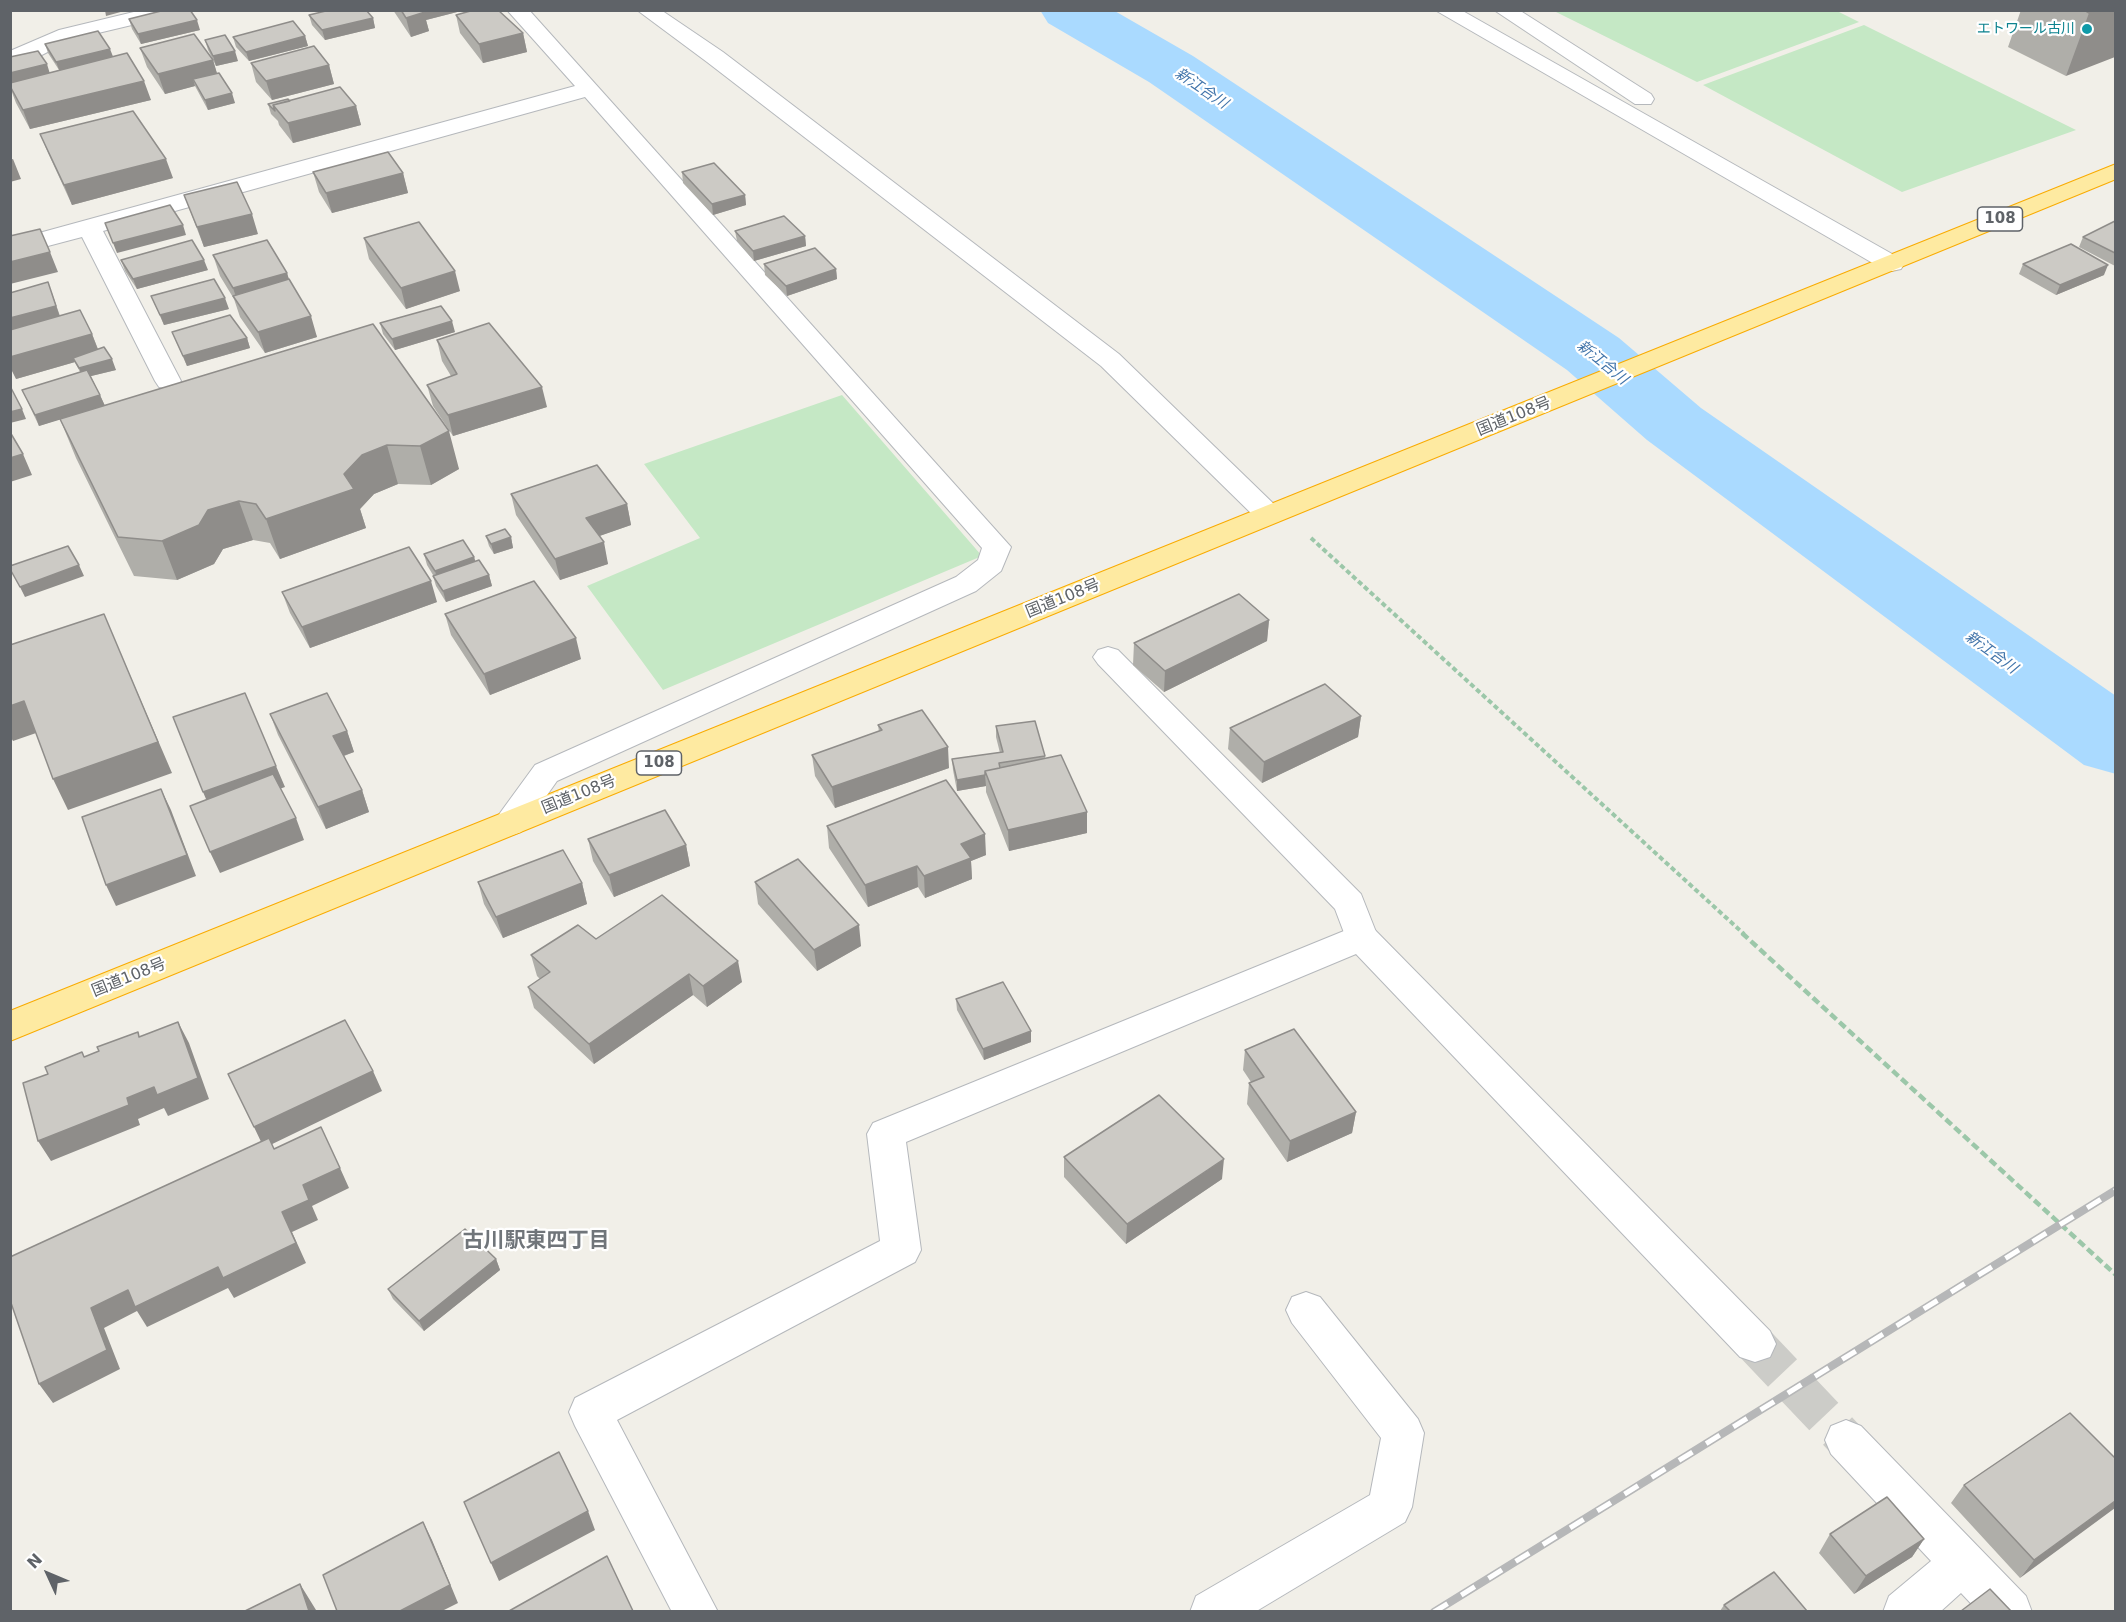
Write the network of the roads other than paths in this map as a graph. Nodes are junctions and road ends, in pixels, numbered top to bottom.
1 (171, 10) edge
2 (517, 10) edge
3 (646, 10) edge
4 (1445, 10) edge
5 (1504, 10) edge
6 (10, 58) edge
7 (590, 89) junction
8 (2115, 171) edge
9 (1769, 196) junction
10 (89, 227) junction
11 (10, 249) edge
12 (1888, 265) junction
13 (168, 381) dead end
14 (1269, 515) junction
15 (1108, 657) dead end
16 (509, 824) junction
17 (1361, 937) junction
18 (10, 1027) edge
19 (1306, 1310) dead end
20 (1755, 1344) tunnel mouth
21 (1846, 1440) tunnel mouth
22 (1963, 1563) junction
23 (696, 1611) edge
24 (1212, 1611) edge
25 (1905, 1611) edge
26 (2010, 1611) edge

1 - 6 street
2 - 7 street
3 - 14 street
4 - 9 street
5 - 9 street
7 - 10 street
7 - 16 street
8 - 12 highway, 国道108号 / 108
9 - 12 street
10 - 11 street
10 - 13 street
12 - 14 highway, 国道108号 / 108
14 - 16 highway, 国道108号 / 108
15 - 17 lane
16 - 18 highway, 国道108号 / 108
17 - 20 street
17 - 23 street
19 - 24 street
21 - 22 street
22 - 25 street
22 - 26 street

